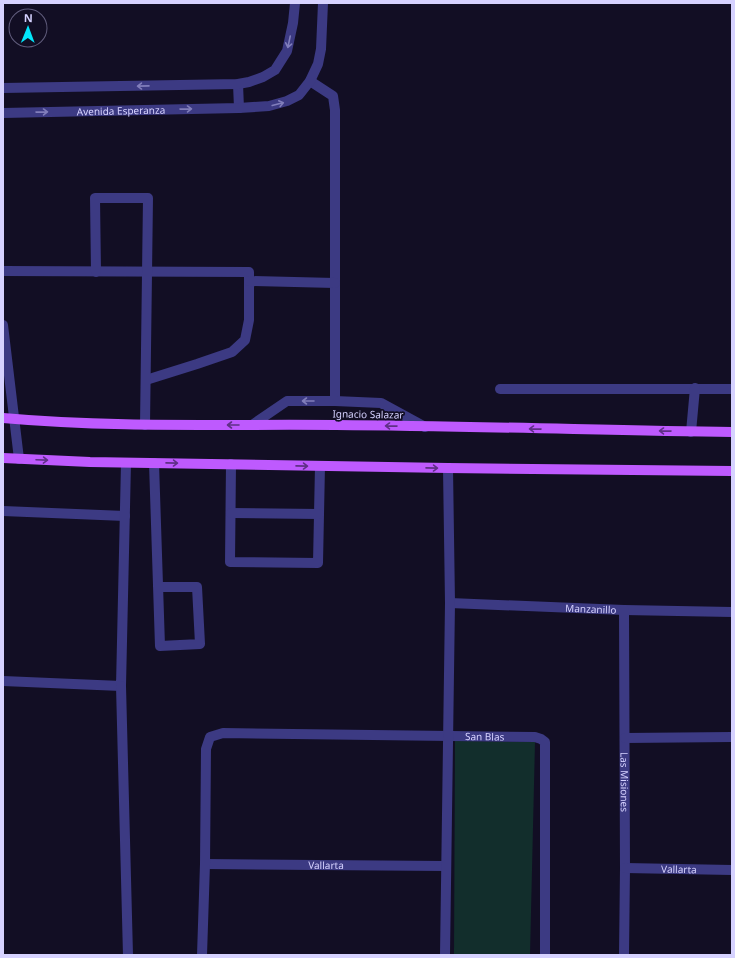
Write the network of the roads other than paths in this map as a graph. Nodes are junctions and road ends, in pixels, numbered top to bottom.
1 (295, 3) edge
2 (323, 3) edge
3 (310, 81) junction
4 (238, 84) junction
5 (3, 88) edge
6 (239, 108) junction
7 (3, 113) edge
8 (3, 271) edge
9 (96, 272) junction
10 (147, 272) junction
11 (249, 281) junction
12 (335, 283) junction
13 (3, 325) edge
14 (146, 380) junction
15 (695, 388) junction
16 (500, 389) dead end
17 (732, 389) edge
18 (336, 401) junction
19 (3, 418) edge
20 (14, 419) junction
21 (145, 424) junction
22 (252, 425) junction
23 (425, 427) junction
24 (691, 432) junction
25 (732, 432) edge
26 (3, 458) edge
27 (19, 460) junction
28 (126, 463) junction
29 (154, 463) junction
30 (231, 464) junction
31 (320, 466) junction
32 (448, 468) junction
33 (732, 471) edge
34 (3, 511) edge
35 (231, 513) junction
36 (319, 514) junction
37 (125, 516) junction
38 (158, 587) junction
39 (450, 603) junction
40 (624, 610) junction
41 (732, 612) edge
42 (3, 681) edge
43 (121, 686) junction
44 (448, 736) junction
45 (625, 738) junction
46 (732, 738) edge
47 (205, 864) junction
48 (446, 866) junction
49 (625, 868) junction
50 (732, 870) edge
51 (128, 955) edge
52 (202, 955) edge
53 (445, 955) edge
54 (545, 955) edge
55 (624, 955) edge

1 -> 4 street
2 - 3 street, Avenida Esperanza
6 -> 3 street, Avenida Esperanza
3 - 12 street
4 -> 5 street
4 - 6 street
7 -> 6 street, Avenida Esperanza
8 - 9 street
9 - 10 street
9 - 10 street
10 - 11 street
10 - 14 street
11 - 12 street
11 - 14 street
12 - 18 street
13 - 20 street
14 - 21 street
15 - 16 street
15 - 17 street
15 - 24 street
18 -> 22 street
18 - 23 street
19 - 20 main road, Ignacio Salazar
20 - 21 main road, Ignacio Salazar
20 - 27 street
22 -> 21 main road, Ignacio Salazar
23 -> 22 main road, Ignacio Salazar
24 -> 23 main road, Ignacio Salazar
24 - 25 main road, Ignacio Salazar
26 - 27 main road
27 -> 28 main road
28 - 29 main road
28 - 37 street
29 -> 30 main road
29 - 38 street
30 -> 31 main road
30 - 35 street
31 -> 32 main road
31 - 36 street
32 - 33 main road
32 - 39 street
34 - 37 street
35 - 36 street
35 - 36 street
37 - 43 street
38 - 38 street
39 - 40 street, Manzanillo
39 - 44 street
40 - 41 street, Manzanillo
40 - 45 street, Las Misiones
42 - 43 street
43 - 51 street
44 - 47 street, San Blas
44 - 48 street
44 - 54 street, San Blas
45 - 46 street
45 - 49 street, Las Misiones
47 - 48 street, Vallarta
47 - 52 street
48 - 53 street
49 - 50 street, Vallarta
49 - 55 street, Las Misiones

